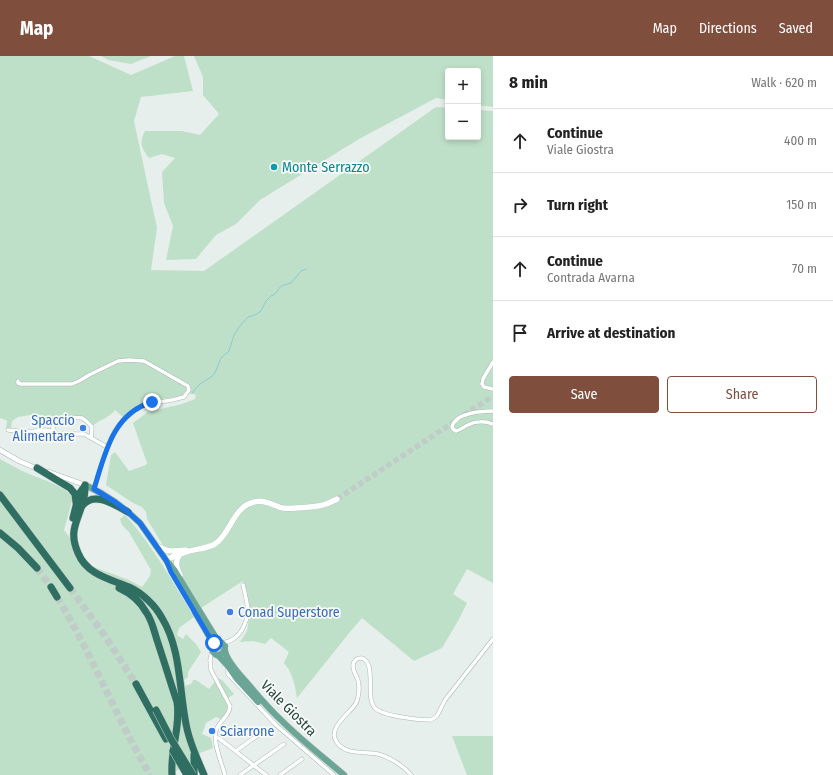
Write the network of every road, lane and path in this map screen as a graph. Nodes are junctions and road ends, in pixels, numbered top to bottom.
1 (493, 362) edge
2 (18, 381) dead end
3 (493, 389) edge
4 (493, 411) edge
5 (493, 424) edge
6 (8, 430) dead end
7 (52, 431) junction
8 (91, 438) junction
9 (107, 447) junction
10 (0, 450) edge
11 (37, 468) junction
12 (86, 486) junction
13 (94, 489) junction
14 (0, 495) edge
15 (336, 499) tunnel mouth
16 (79, 506) junction
17 (128, 512) junction
18 (0, 533) edge
19 (155, 544) junction
20 (178, 553) junction
21 (166, 560) junction
22 (37, 568) tunnel mouth
23 (110, 582) junction
24 (243, 585) dead end
25 (50, 587) tunnel mouth
26 (184, 587) junction
27 (70, 588) tunnel mouth
28 (57, 597) tunnel mouth
29 (493, 639) edge
30 (231, 640) junction
31 (223, 646) junction
32 (215, 651) junction
33 (228, 666) junction
34 (138, 686) tunnel mouth
35 (155, 713) junction
36 (262, 733) dead end
37 (216, 737) junction
38 (284, 744) dead end
39 (236, 751) junction
40 (194, 752) junction
41 (302, 759) dead end
42 (254, 766) junction
43 (408, 771) junction
44 (405, 774) edge
45 (172, 775) edge
46 (187, 775) edge
47 (193, 775) edge
48 (204, 775) edge
49 (225, 775) edge
50 (240, 775) edge
51 (266, 775) edge
52 (280, 775) edge
53 (334, 775) edge
54 (339, 775) edge
55 (344, 775) edge
56 (411, 775) edge

1 - 3 street
2 - 9 street
4 - 5 street
6 - 7 street
7 - 8 street
7 - 8 street
8 - 9 street
9 - 13 street
10 - 11 street, Viale Giostra
11 - 12 street, Viale Giostra
11 - 16 highway
12 - 13 main road, Viale Giostra
12 - 16 highway
13 - 17 main road, Viale Giostra
14 - 27 highway
15 - 20 main road
16 - 17 highway
16 - 23 highway
17 - 19 main road, Viale Giostra
18 - 22 highway
19 - 20 main road
19 - 21 main road, Viale Giostra
20 - 21 main road
20 - 26 main road
21 - 26 main road, Viale Giostra
21 - 32 main road, Viale Giostra
23 - 40 highway
23 - 45 highway
24 - 30 street
25 - 28 highway
26 - 31 main road, Viale Giostra
29 - 43 street
30 - 31 street
30 - 31 street
31 - 32 main road
31 - 32 main road
31 - 55 main road, Viale Giostra
32 - 33 main road, Viale Giostra
32 - 37 street
33 - 53 street
33 - 54 main road, Viale Giostra
34 - 35 highway
35 - 46 highway, bridge
35 - 47 highway, bridge
36 - 39 street
37 - 39 street
37 - 49 street
38 - 42 street
39 - 42 street
40 - 47 highway
40 - 48 highway
41 - 52 street
42 - 50 street
42 - 51 street
43 - 44 street
43 - 56 street

